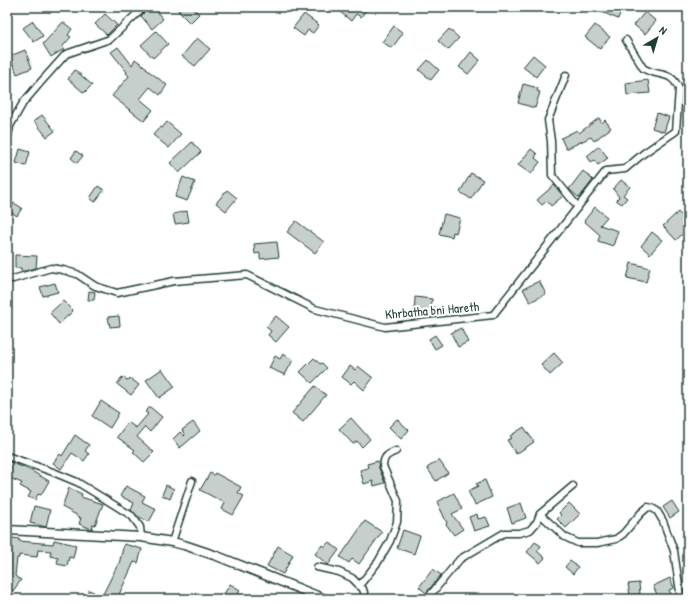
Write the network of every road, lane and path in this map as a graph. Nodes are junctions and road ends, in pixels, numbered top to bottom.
1 (144, 7) edge
2 (626, 40) dead end
3 (566, 75) dead end
4 (7, 140) edge
5 (578, 207) junction
6 (7, 278) edge
7 (396, 451) dead end
8 (7, 456) edge
9 (192, 481) dead end
10 (573, 486) dead end
11 (540, 514) junction
12 (7, 530) edge
13 (141, 537) junction
14 (172, 542) junction
15 (317, 567) dead end
16 (359, 586) junction
17 (325, 599) edge
18 (366, 599) edge
19 (427, 599) edge
20 (681, 599) edge

1 - 4 street
2 - 5 street, Khrbatha bni Hareth
3 - 5 street
5 - 6 street, Khrbatha bni Hareth
7 - 16 street
8 - 13 street
9 - 14 street
10 - 11 street
11 - 19 street
11 - 20 street
12 - 13 street
13 - 14 street
14 - 17 street
15 - 16 street
16 - 18 street

